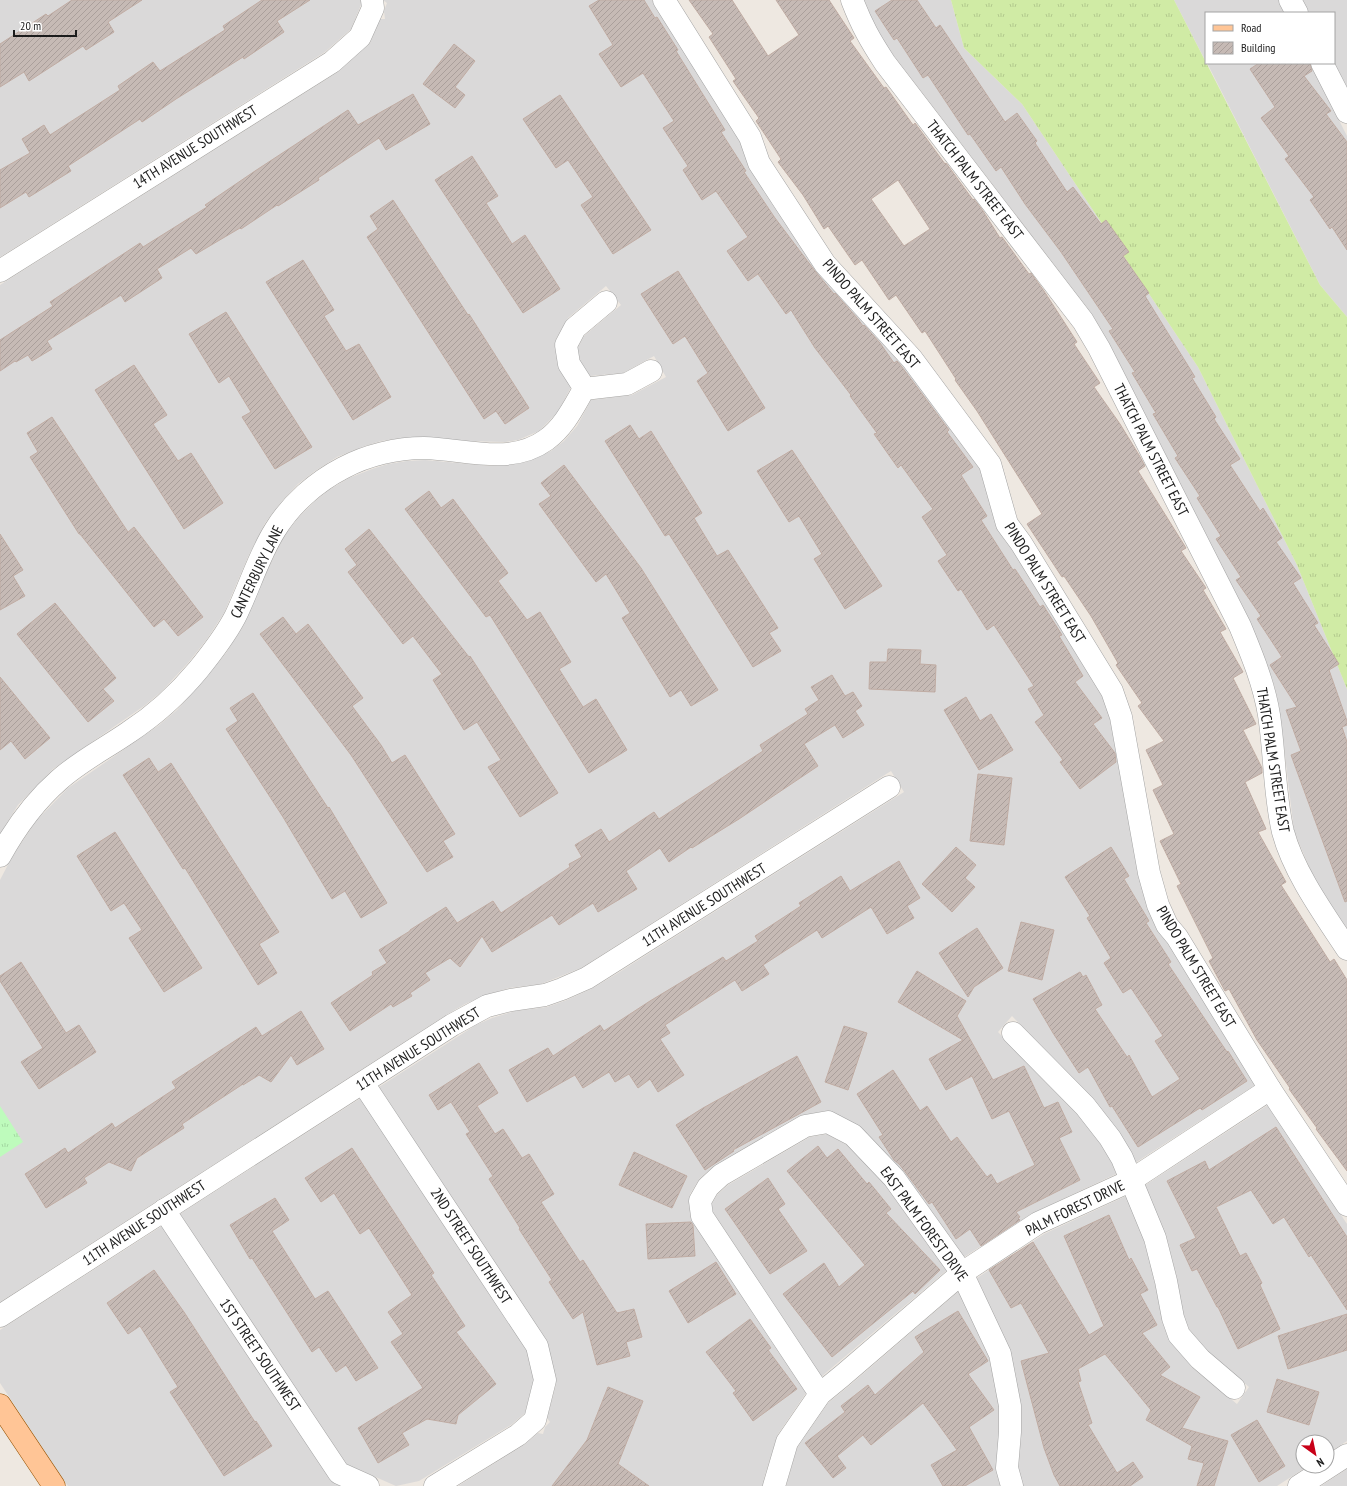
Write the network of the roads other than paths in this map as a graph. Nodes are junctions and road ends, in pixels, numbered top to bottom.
1 (664, 0) edge
2 (852, 0) edge
3 (1290, 0) edge
4 (372, 4) edge
5 (1296, 12) edge
6 (1323, 64) edge
7 (1347, 112) edge
8 (0, 271) edge
9 (606, 302) dead end
10 (651, 371) dead end
11 (585, 389) junction
12 (889, 787) dead end
13 (0, 856) edge
14 (1347, 949) edge
15 (1013, 1033) dead end
16 (363, 1083) junction
17 (1270, 1089) junction
18 (1130, 1181) junction
19 (1347, 1205) edge
20 (164, 1210) junction
21 (962, 1273) junction
22 (0, 1316) edge
23 (1234, 1388) dead end
24 (820, 1394) junction
25 (0, 1405) edge
26 (1347, 1455) edge
27 (54, 1486) edge
28 (368, 1486) edge
29 (435, 1486) edge
30 (774, 1486) edge
31 (1012, 1486) edge
32 (1299, 1486) edge

1 - 17 street, PINDO PALM STREET EAST
2 - 14 street, THATCH PALM STREET EAST
3 - 5 street
4 - 8 street, 14TH AVENUE SOUTHWEST
6 - 7 street
9 - 11 street
10 - 11 street
11 - 13 street, CANTERBURY LANE
12 - 16 street, 11TH AVENUE SOUTHWEST
15 - 18 street
16 - 20 street, 11TH AVENUE SOUTHWEST
16 - 29 street, 2ND STREET SOUTHWEST
17 - 18 street, PALM FOREST DRIVE
17 - 19 street, PINDO PALM STREET EAST
18 - 21 street, PALM FOREST DRIVE
18 - 23 street
20 - 22 street, 11TH AVENUE SOUTHWEST
20 - 28 street, 1ST STREET SOUTHWEST
21 - 24 street, PALM FOREST DRIVE
21 - 24 street, EAST PALM FOREST DRIVE
21 - 31 street, EAST PALM FOREST DRIVE
24 - 30 street, PALM FOREST DRIVE
25 - 27 main road
26 - 32 street

